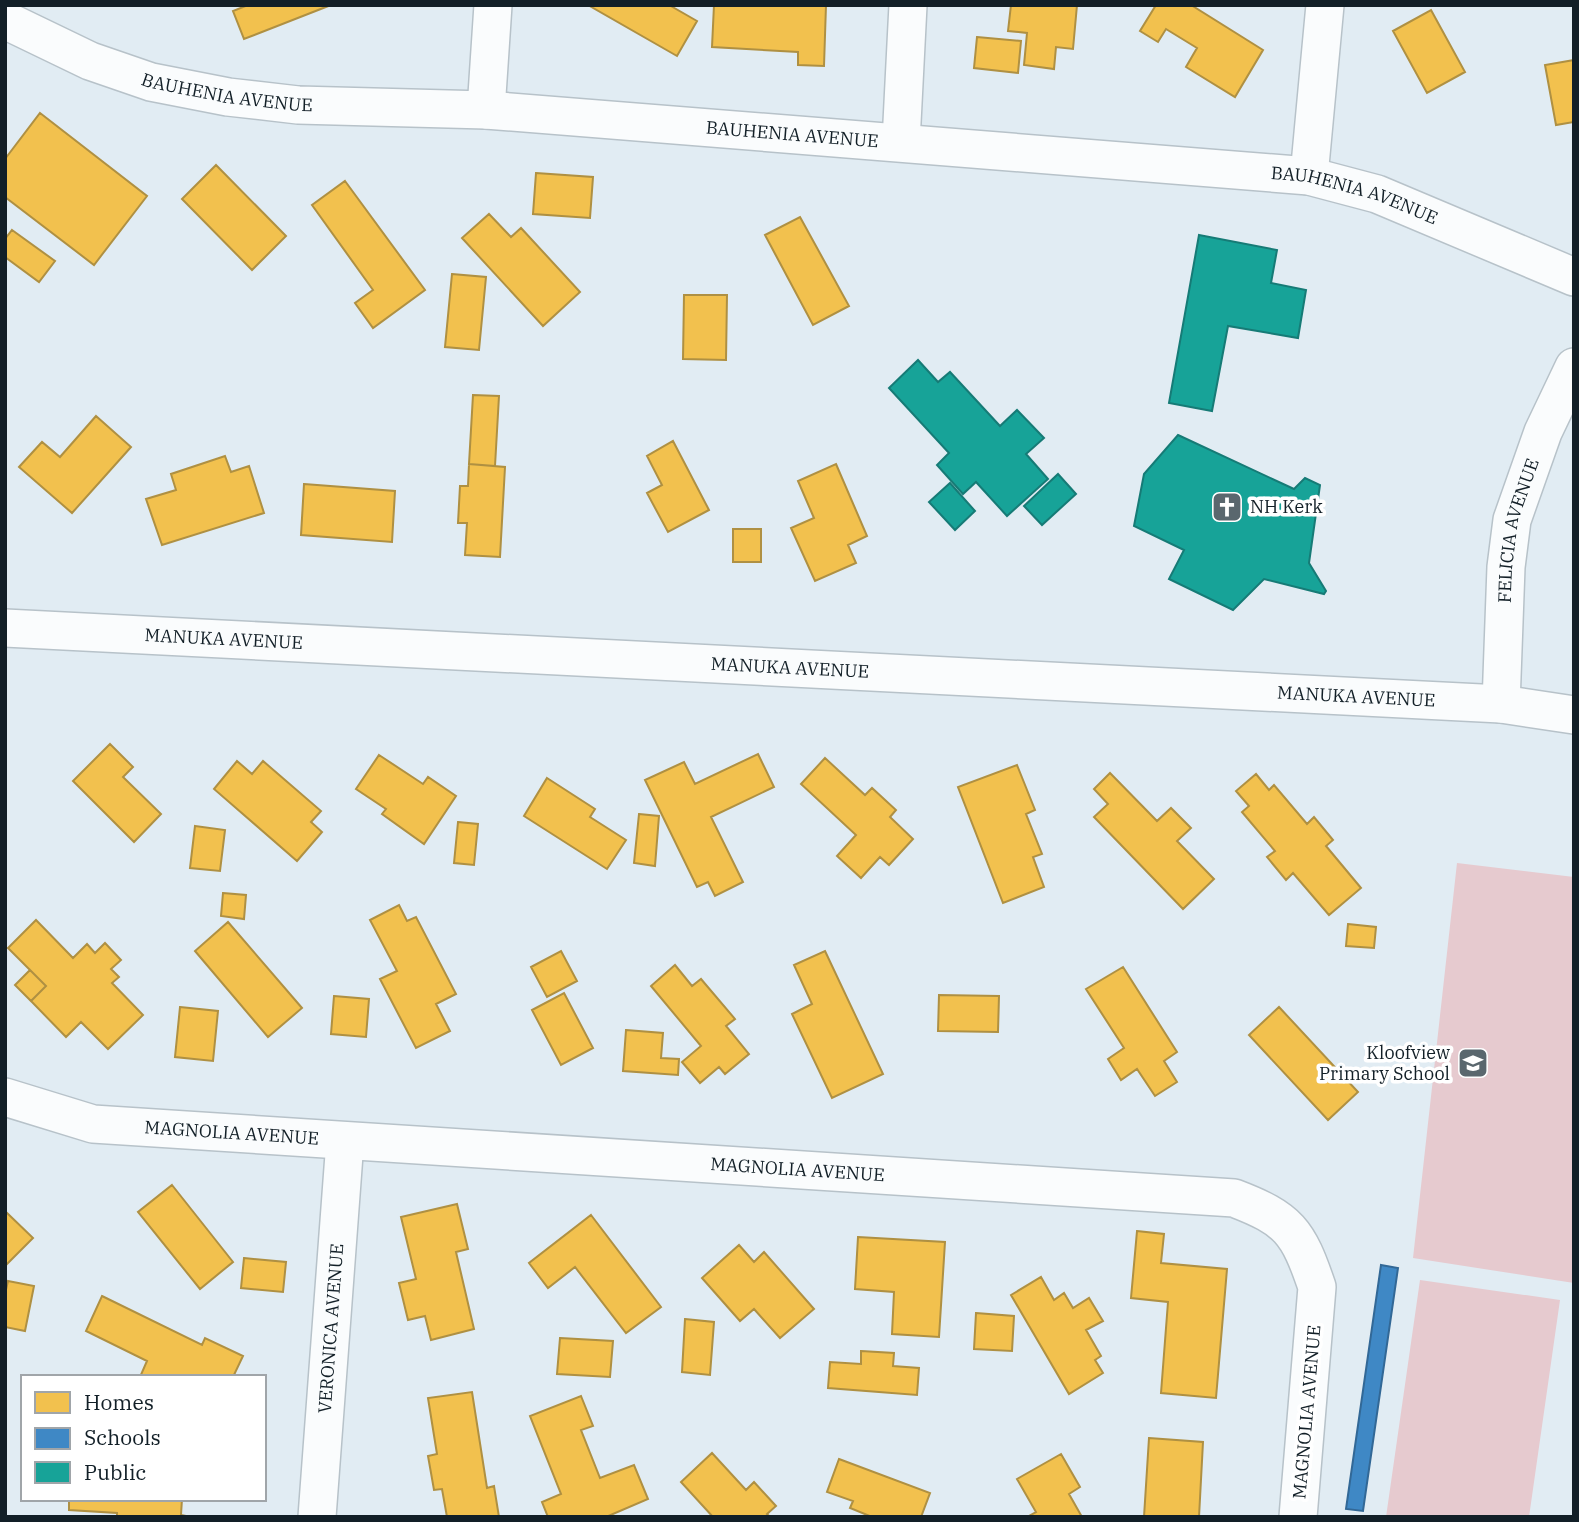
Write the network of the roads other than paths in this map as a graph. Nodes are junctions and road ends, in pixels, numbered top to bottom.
1 (493, 5) edge
2 (908, 5) edge
3 (1325, 5) edge
4 (5, 20) edge
5 (486, 110) junction
6 (901, 142) junction
7 (1309, 176) junction
8 (1574, 277) edge
9 (1574, 367) edge
10 (5, 628) edge
11 (1501, 704) junction
12 (1574, 715) edge
13 (5, 1097) edge
14 (345, 1141) junction
15 (317, 1517) edge
16 (1298, 1517) edge

1 - 5 street
2 - 6 street
3 - 7 street
4 - 5 street, BAUHENIA AVENUE
5 - 6 street, BAUHENIA AVENUE
6 - 7 street, BAUHENIA AVENUE
7 - 8 street, BAUHENIA AVENUE
9 - 11 street, FELICIA AVENUE
10 - 11 street, MANUKA AVENUE
11 - 12 street, MANUKA AVENUE
13 - 14 street, MAGNOLIA AVENUE
14 - 15 street, VERONICA AVENUE
14 - 16 street, MAGNOLIA AVENUE

